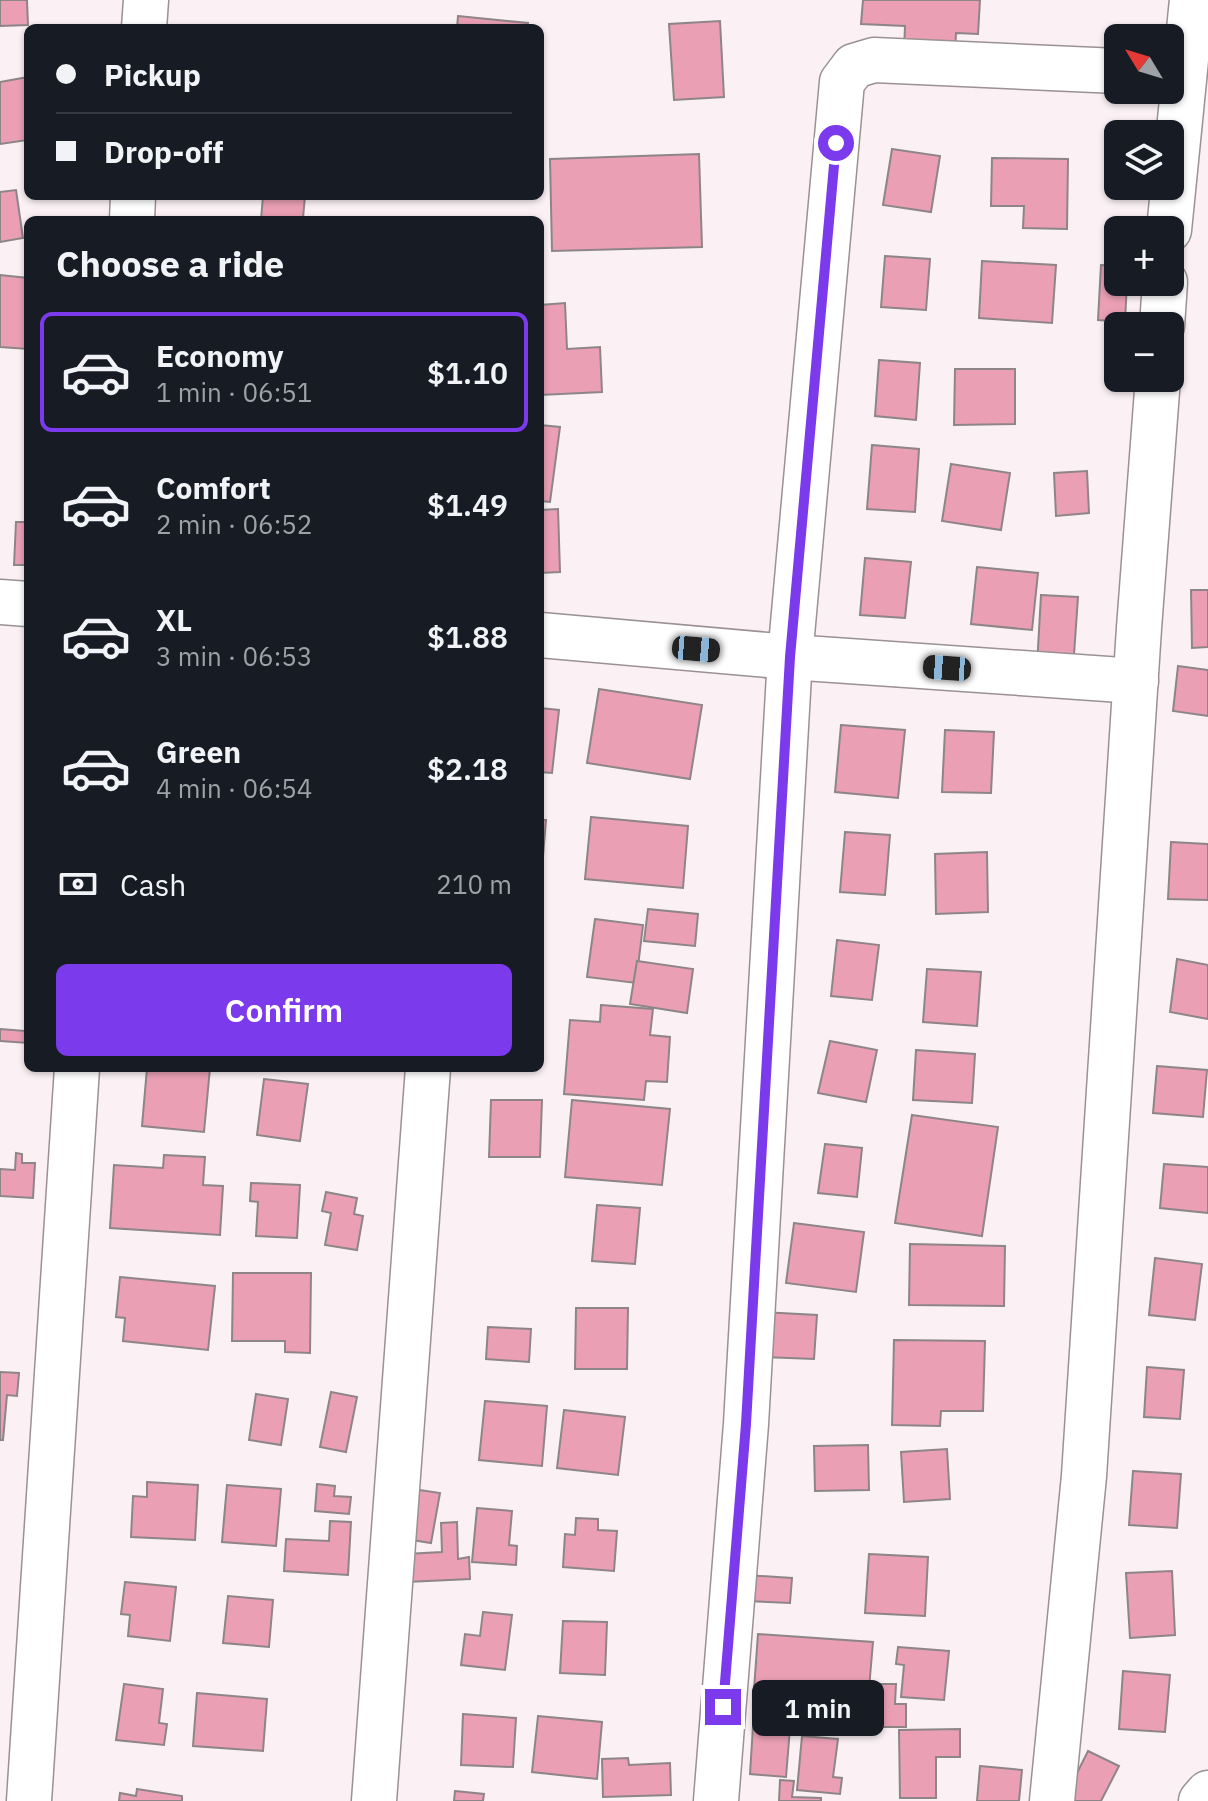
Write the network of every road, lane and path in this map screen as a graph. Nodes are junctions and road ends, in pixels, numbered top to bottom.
1 (146, 0) edge
2 (1192, 0) edge
3 (144, 24) edge
4 (1184, 39) edge
5 (1104, 70) edge
6 (1175, 104) edge
7 (1170, 216) edge
8 (1157, 392) edge
9 (0, 602) edge
10 (24, 604) edge
11 (544, 635) edge
12 (790, 657) junction
13 (1136, 681) junction
14 (77, 1072) edge
15 (428, 1072) edge
16 (1208, 1793) edge
17 (29, 1801) edge
18 (374, 1801) edge
19 (716, 1801) edge
20 (1052, 1801) edge
21 (1201, 1801) edge

1 - 3 street
2 - 4 street
5 - 12 street
6 - 7 street
8 - 13 street
9 - 10 street
11 - 12 street
12 - 13 street
12 - 19 street
13 - 20 street
14 - 17 street
15 - 18 street
16 - 21 street

